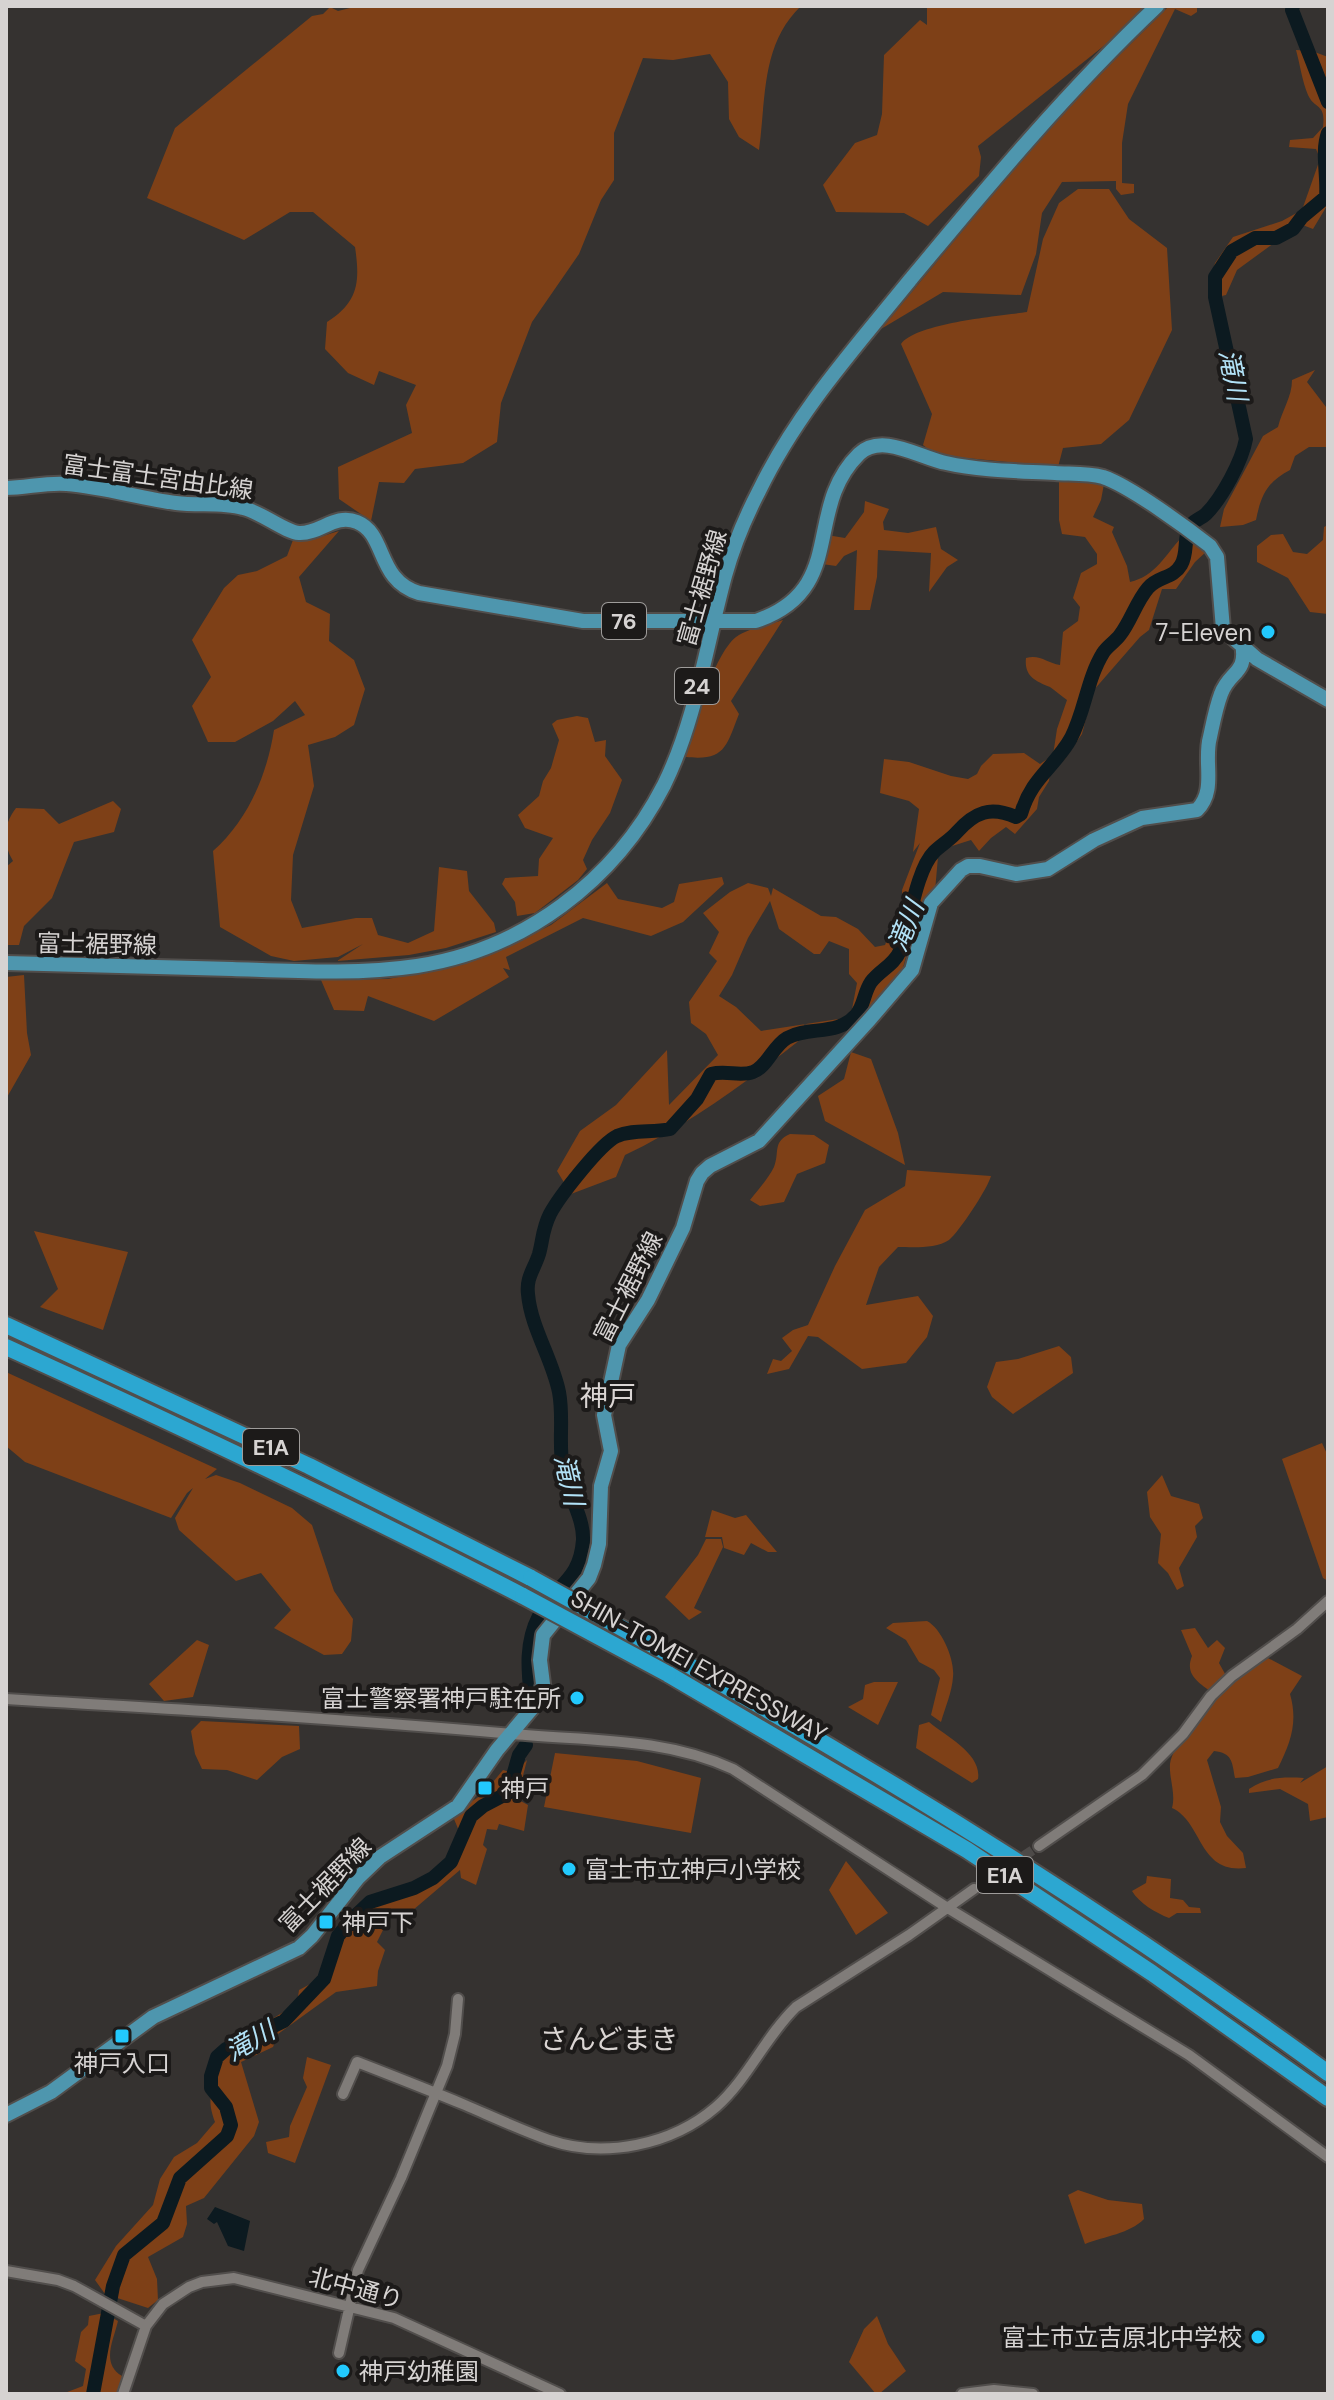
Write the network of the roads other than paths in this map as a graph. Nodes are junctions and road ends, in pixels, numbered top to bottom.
1 (1157, 6) edge
2 (6, 488) edge
3 (715, 620) junction
4 (1242, 644) junction
5 (1328, 700) edge
6 (6, 963) edge
7 (6, 1325) edge
8 (6, 1347) edge
9 (1328, 1601) edge
10 (6, 1699) edge
11 (510, 1734) junction
12 (1039, 1846) tunnel mouth
13 (974, 1889) tunnel mouth
14 (946, 1907) junction
15 (458, 1999) dead end
16 (1328, 2073) edge
17 (435, 2093) junction
18 (343, 2094) dead end
19 (1328, 2098) edge
20 (6, 2115) edge
21 (1328, 2157) edge
22 (6, 2271) edge
23 (350, 2305) junction
24 (146, 2326) junction
25 (339, 2353) dead end
26 (123, 2394) edge
27 (560, 2394) edge
28 (962, 2394) edge
29 (1033, 2394) edge

1 - 3 main road, 富士裾野線 / 24
2 - 3 main road, 富士富士宮由比線 / 76
3 - 4 main road, 富士富士宮由比線 / 76
3 - 6 main road, 富士裾野線 / 24
4 - 5 main road, 富士富士宮由比線 / 76
4 - 11 main road, 富士裾野線
7 - 16 highway, SHIN-TOMEI EXPRESSWAY / E1A, bridge
8 - 19 highway, SHIN-TOMEI EXPRESSWAY / E1A, bridge
9 - 12 street
10 - 11 street
11 - 14 street
11 - 20 main road, 富士裾野線
13 - 14 street
14 - 17 street
14 - 21 street
15 - 17 street
17 - 18 street
17 - 23 street
22 - 24 street
23 - 24 street, 北中通り
23 - 25 street
23 - 27 street, 北中通り
24 - 26 street
28 - 29 street

